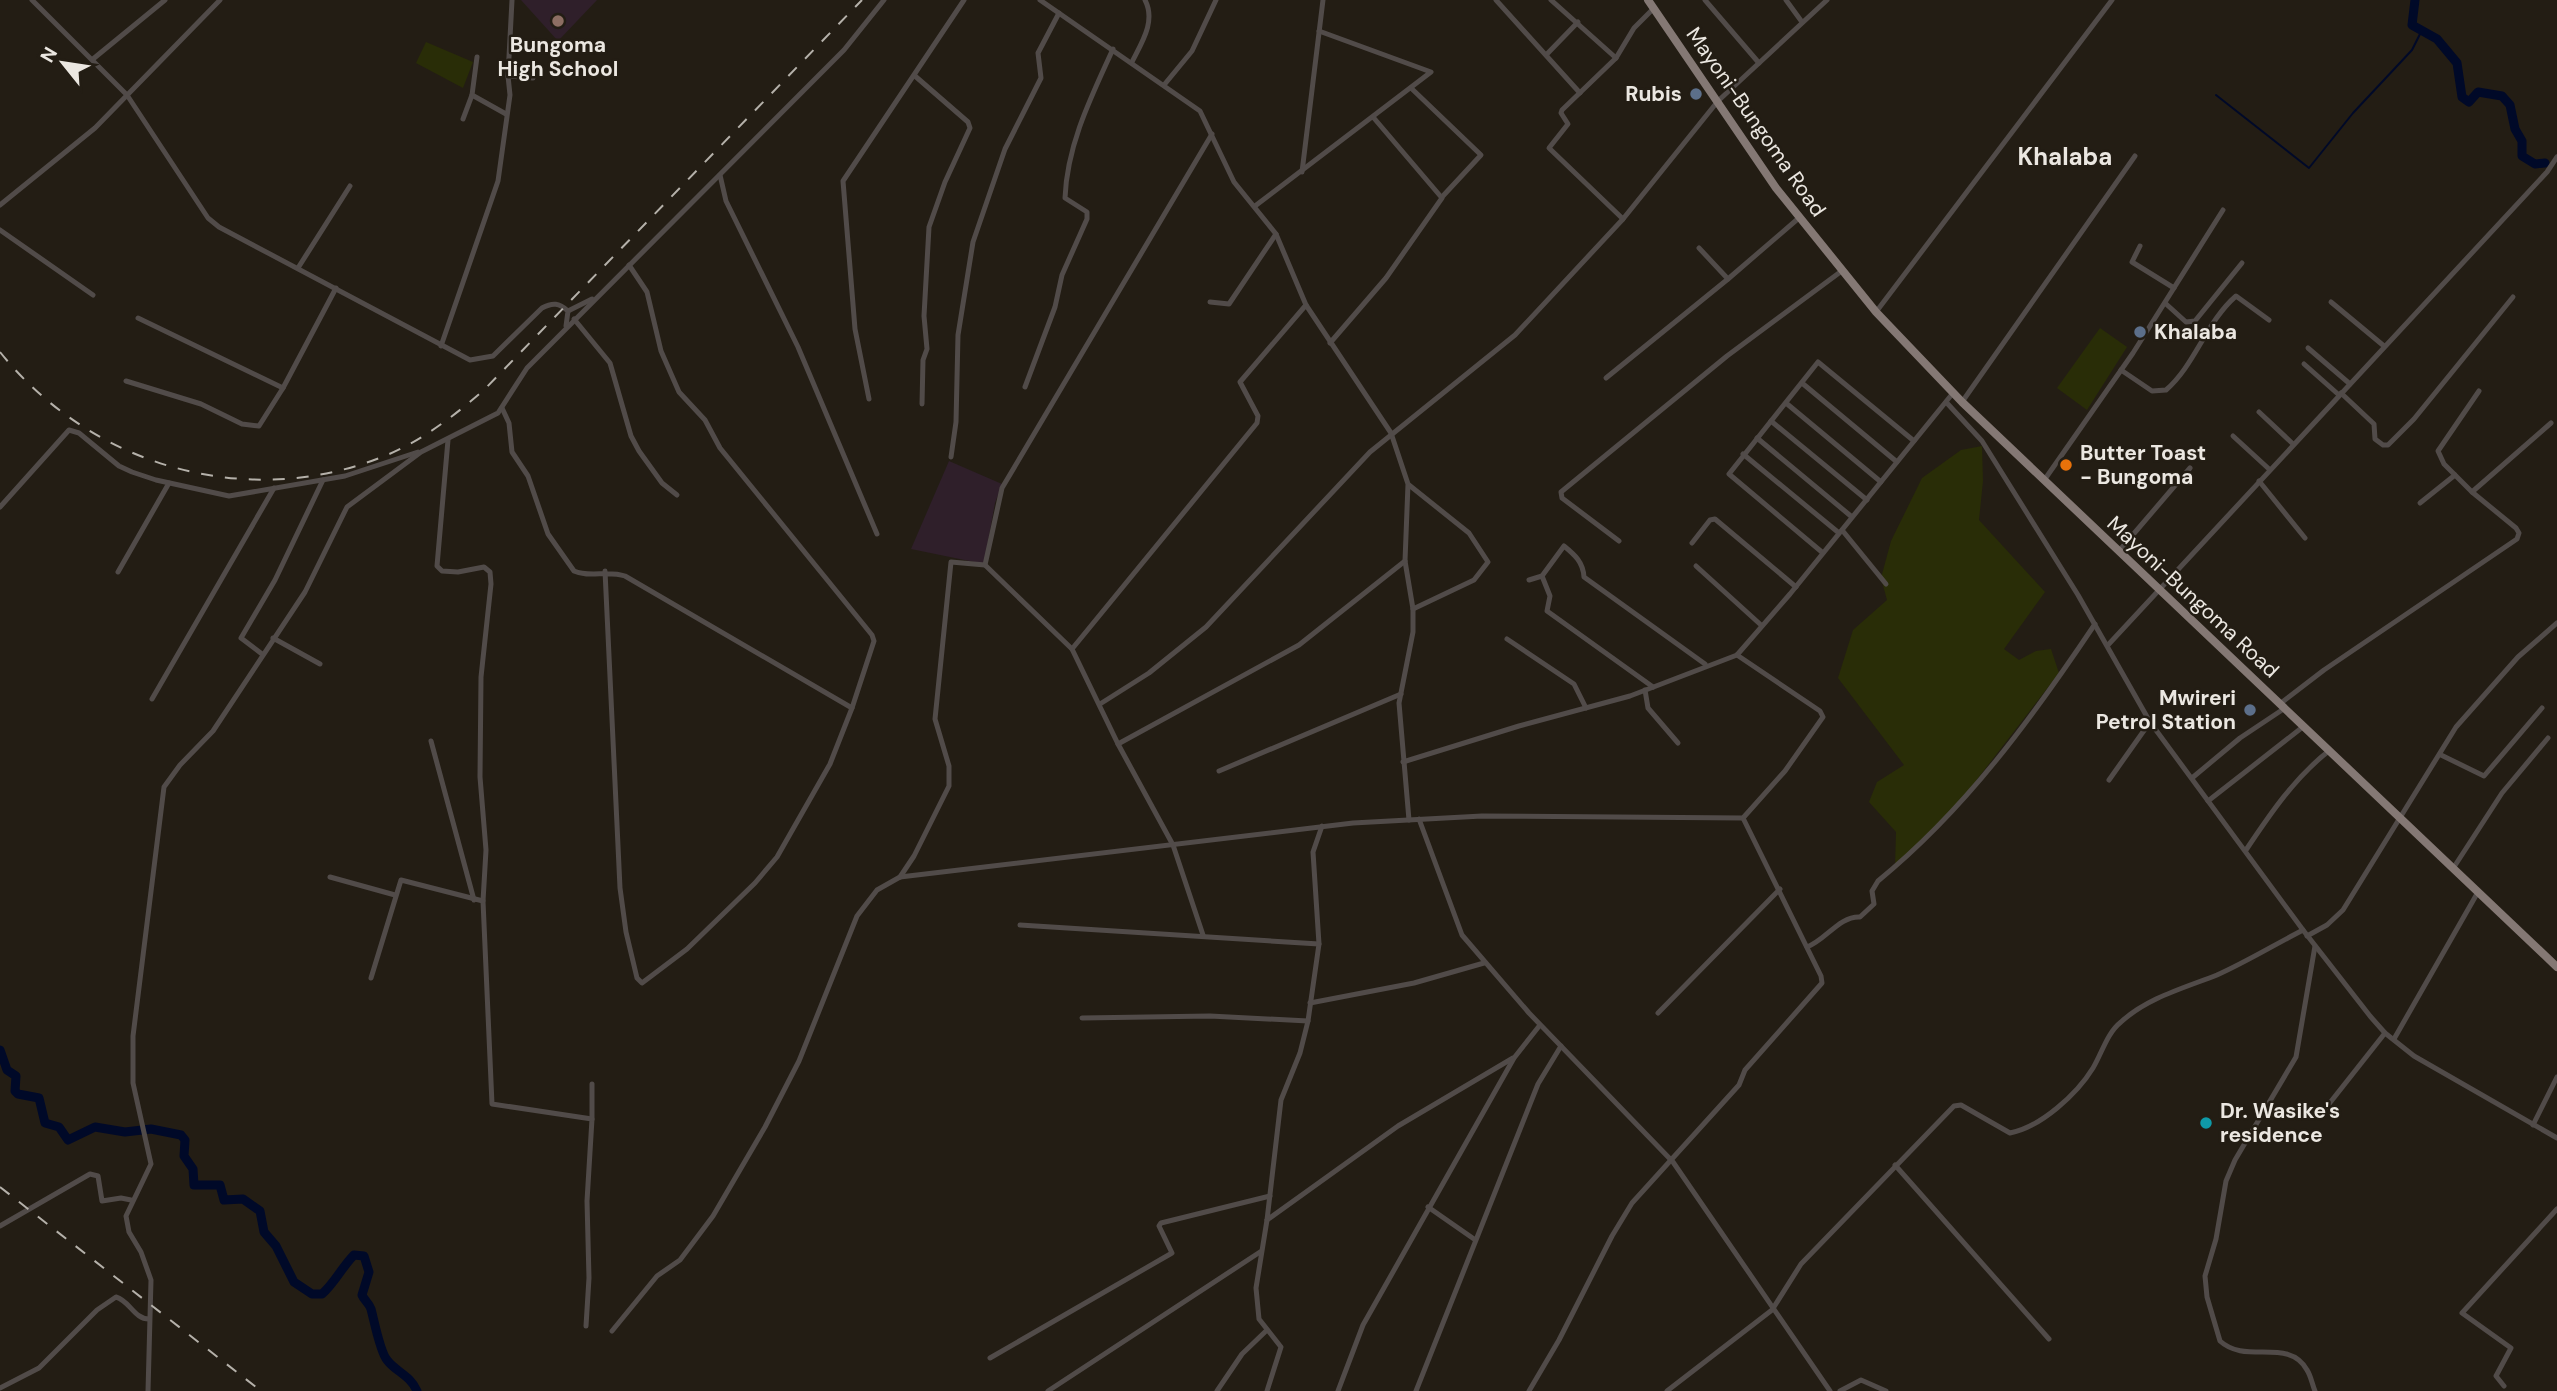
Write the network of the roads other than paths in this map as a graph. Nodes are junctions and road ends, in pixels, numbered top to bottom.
1 (32, 0) edge
2 (165, 0) edge
3 (219, 0) edge
4 (512, 0) edge
5 (884, 0) edge
6 (964, 0) edge
7 (1040, 0) edge
8 (1145, 0) edge
9 (1216, 0) edge
10 (1323, 0) edge
11 (1551, 0) edge
12 (1648, 0) edge
13 (1705, 0) edge
14 (1786, 0) edge
15 (1826, 0) edge
16 (2112, 0) edge
17 (1498, 1) edge
18 (1654, 8) junction
19 (1059, 13) junction
20 (1578, 22) junction
21 (1802, 22) junction
22 (1319, 31) junction
23 (1113, 49) junction
24 (1547, 54) junction
25 (477, 57) dead end
26 (1616, 58) junction
27 (93, 59) junction
28 (1132, 62) junction
29 (1759, 63) junction
30 (508, 76) junction
31 (915, 76) junction
32 (533, 78) dead end
33 (1164, 85) junction
34 (1411, 88) junction
35 (1580, 93) junction
36 (127, 95) junction
37 (472, 95) junction
38 (1718, 100) junction
39 (506, 114) junction
40 (1373, 117) junction
41 (463, 119) dead end
42 (1212, 134) junction
43 (2135, 156) dead end
44 (2557, 157) edge
45 (1302, 172) junction
46 (720, 175) junction
47 (350, 186) dead end
48 (1442, 197) junction
49 (0, 205) edge
50 (1255, 206) junction
51 (2223, 210) dead end
52 (1800, 217) junction
53 (1623, 219) junction
54 (0, 230) edge
55 (1276, 234) junction
56 (2140, 246) dead end
57 (1699, 248) dead end
58 (2242, 263) dead end
59 (629, 265) junction
60 (298, 268) junction
61 (1843, 270) junction
62 (1728, 279) junction
63 (336, 288) junction
64 (2174, 288) junction
65 (93, 295) dead end
66 (2513, 297) dead end
67 (595, 298) junction
68 (1210, 302) dead end
69 (2331, 302) dead end
70 (2165, 303) junction
71 (1306, 304) junction
72 (568, 311) junction
73 (1876, 312) junction
74 (138, 318) dead end
75 (573, 319) junction
76 (2269, 320) dead end
77 (565, 327) junction
78 (1330, 343) junction
79 (441, 346) junction
80 (2384, 346) junction
81 (2308, 348) dead end
82 (2304, 364) dead end
83 (2121, 370) junction
84 (1606, 378) dead end
85 (126, 381) dead end
86 (1802, 383) junction
87 (2350, 384) junction
88 (1025, 387) dead end
89 (283, 388) junction
90 (2479, 391) dead end
91 (1953, 393) junction
92 (2340, 394) junction
93 (869, 399) dead end
94 (1945, 402) junction
95 (1962, 402) junction
96 (1786, 403) junction
97 (922, 404) dead end
98 (502, 408) junction
99 (2259, 412) dead end
100 (1771, 421) junction
101 (2551, 423) dead end
102 (1391, 433) junction
103 (2233, 436) dead end
104 (1757, 438) junction
105 (448, 440) junction
106 (1914, 440) junction
107 (2293, 444) junction
108 (421, 452) junction
109 (1743, 454) junction
110 (951, 457) dead end
111 (1897, 463) junction
112 (2190, 468) dead end
113 (2269, 469) junction
114 (2455, 475) junction
115 (2045, 479) junction
116 (323, 480) junction
117 (2259, 481) junction
118 (1881, 482) junction
119 (169, 483) junction
120 (1408, 484) junction
121 (274, 488) junction
122 (2472, 492) junction
123 (677, 495) dead end
124 (1867, 500) junction
125 (2420, 503) dead end
126 (0, 507) edge
127 (1852, 517) junction
128 (1840, 532) junction
129 (877, 534) dead end
130 (2305, 538) dead end
131 (1619, 541) dead end
132 (1692, 543) dead end
133 (2119, 551) junction
134 (1823, 554) junction
135 (1405, 561) junction
136 (985, 565) junction
137 (1696, 566) dead end
138 (118, 572) dead end
139 (605, 572) junction
140 (1542, 576) junction
141 (1529, 580) dead end
142 (1886, 584) dead end
143 (1796, 587) junction
144 (2161, 588) junction
145 (1413, 609) junction
146 (2557, 623) edge
147 (2095, 624) junction
148 (1761, 625) junction
149 (273, 638) junction
150 (1507, 639) dead end
151 (2108, 645) junction
152 (1072, 649) junction
153 (262, 654) junction
154 (1737, 655) junction
155 (320, 664) dead end
156 (1705, 664) junction
157 (1653, 687) junction
158 (1645, 690) junction
159 (1401, 695) junction
160 (152, 699) dead end
161 (1100, 704) junction
162 (2283, 705) junction
163 (852, 708) junction
164 (1586, 708) junction
165 (2542, 708) dead end
166 (2150, 722) junction
167 (2304, 726) junction
168 (2548, 738) dead end
169 (432, 741) dead end
170 (1678, 743) dead end
171 (1118, 744) junction
172 (2330, 750) junction
173 (2441, 755) junction
174 (1404, 762) junction
175 (1219, 771) dead end
176 (2192, 778) junction
177 (2109, 780) dead end
178 (2208, 801) junction
179 (2400, 816) junction
180 (1743, 818) junction
181 (1419, 819) junction
182 (1409, 820) junction
183 (1322, 826) junction
184 (1173, 845) junction
185 (2246, 850) junction
186 (2454, 867) junction
187 (330, 877) dead end
188 (900, 877) junction
189 (1780, 889) junction
190 (2478, 892) junction
191 (394, 895) junction
192 (474, 900) junction
193 (483, 901) junction
194 (1020, 925) dead end
195 (2305, 933) junction
196 (1203, 935) junction
197 (1319, 944) junction
198 (2315, 946) junction
199 (1807, 947) junction
200 (1484, 963) junction
201 (2557, 967) edge
202 (371, 978) dead end
203 (1310, 1003) junction
204 (1658, 1013) dead end
205 (1082, 1018) dead end
206 (1308, 1021) junction
207 (1540, 1025) junction
208 (2385, 1033) junction
209 (2394, 1039) junction
210 (1561, 1046) junction
211 (1514, 1058) junction
212 (2557, 1077) edge
213 (592, 1084) dead end
214 (2325, 1109) dead end
215 (592, 1119) junction
216 (2533, 1125) junction
217 (2556, 1135) edge
218 (1673, 1162) junction
219 (1895, 1166) junction
220 (1270, 1196) junction
221 (131, 1200) junction
222 (1428, 1207) junction
223 (2557, 1209) edge
224 (1267, 1220) junction
225 (0, 1226) edge
226 (1474, 1239) junction
227 (1260, 1252) junction
228 (1772, 1310) junction
229 (149, 1319) junction
230 (586, 1326) dead end
231 (1267, 1330) junction
232 (612, 1331) dead end
233 (2049, 1339) dead end
234 (990, 1358) dead end
235 (2504, 1386) dead end
236 (0, 1388) edge
237 (148, 1391) edge
238 (1048, 1391) edge
239 (1217, 1391) edge
240 (1267, 1391) edge
241 (1338, 1391) edge
242 (1416, 1391) edge
243 (1529, 1391) edge
244 (1667, 1391) edge
245 (1830, 1391) edge
246 (1840, 1391) edge
247 (1886, 1391) edge
248 (2315, 1391) edge

1 - 27 street
2 - 27 street
3 - 36 street
4 - 30 street
5 - 46 street
6 - 31 street
7 - 19 street
8 - 28 street
9 - 33 street
10 - 22 street
11 - 20 street
12 - 18 main road, Mayoni-Bungoma Road
13 - 29 street
14 - 21 street
15 - 21 street
16 - 73 street
17 - 24 street
18 - 26 street
18 - 38 main road, Mayoni-Bungoma Road
19 - 23 street
19 - 110 street
20 - 24 street
20 - 26 street
21 - 29 street
22 - 34 street
22 - 45 street
23 - 28 street
23 - 88 street
24 - 35 street
25 - 37 street
26 - 35 street
27 - 36 street
28 - 33 street
29 - 38 street
30 - 32 street
30 - 39 street
31 - 93 street
31 - 97 street
33 - 42 street
34 - 40 street
34 - 48 street
35 - 53 street
36 - 49 street
36 - 60 street
37 - 39 street
37 - 41 street
38 - 52 main road, Mayoni-Bungoma Road
38 - 53 street
39 - 79 street
40 - 45 street
40 - 48 street
42 - 50 street
42 - 136 street
43 - 95 street
44 - 80 street
45 - 50 street
46 - 59 street
46 - 129 street
47 - 60 street
48 - 78 street
50 - 55 street
51 - 64 street
52 - 61 main road, Mayoni-Bungoma Road
52 - 62 street
53 - 102 street
54 - 65 street
55 - 68 street
55 - 71 street
56 - 64 street
57 - 62 street
58 - 70 street
59 - 67 street
59 - 163 street
60 - 63 street
61 - 73 main road, Mayoni-Bungoma Road
61 - 131 street
62 - 84 street
63 - 79 street
63 - 89 street
64 - 70 street
66 - 92 street
67 - 72 street
67 - 75 street
69 - 80 street
70 - 83 street
71 - 78 street
71 - 152 street
72 - 77 street
72 - 79 street
73 - 91 main road, Mayoni-Bungoma Road
74 - 89 street
75 - 77 street
75 - 123 street
76 - 83 street
77 - 98 street
78 - 102 street
80 - 87 street
81 - 87 street
82 - 92 street
83 - 115 street
85 - 89 street
86 - 96 street
86 - 106 street
86 - 111 street
87 - 92 street
90 - 114 street
91 - 94 street
91 - 95 main road, Mayoni-Bungoma Road
92 - 107 street
94 - 106 street
94 - 147 street
95 - 115 main road, Mayoni-Bungoma Road
96 - 100 street
96 - 118 street
98 - 105 street
98 - 139 street
99 - 107 street
100 - 104 street
100 - 124 street
101 - 122 street
102 - 120 street
102 - 161 street
103 - 113 street
104 - 109 street
104 - 127 street
105 - 108 street
105 - 193 street
106 - 111 street
107 - 113 street
108 - 116 street
108 - 149 street
109 - 128 street
109 - 134 street
111 - 118 street
112 - 133 street
113 - 117 street
114 - 122 street
114 - 125 street
115 - 133 main road, Mayoni-Bungoma Road
116 - 121 street
116 - 153 street
117 - 130 street
117 - 144 street
118 - 124 street
119 - 121 street
119 - 126 street
119 - 138 street
120 - 135 street
120 - 145 street
121 - 160 street
122 - 162 street
124 - 127 street
127 - 128 street
128 - 134 street
128 - 142 street
132 - 143 street
133 - 144 main road, Mayoni-Bungoma Road
134 - 143 street
135 - 145 street
135 - 171 street
136 - 152 street
136 - 188 street
137 - 148 street
139 - 163 street
139 - 163 street
140 - 141 street
140 - 156 street
140 - 157 street
143 - 148 street
144 - 151 street
144 - 162 main road, Mayoni-Bungoma Road
145 - 159 street
146 - 173 street
147 - 151 street
147 - 199 street
148 - 154 street
149 - 153 street
149 - 155 street
150 - 164 street
151 - 166 street
152 - 161 street
153 - 221 street
154 - 156 street
154 - 180 street
156 - 157 street
157 - 158 street
158 - 164 street
158 - 170 street
159 - 174 street
159 - 175 street
161 - 171 street
162 - 167 main road, Mayoni-Bungoma Road
162 - 176 street
164 - 174 street
165 - 173 street
166 - 176 street
166 - 177 street
167 - 172 main road, Mayoni-Bungoma Road
167 - 178 street
168 - 186 street
169 - 192 street
171 - 184 street
172 - 179 main road, Mayoni-Bungoma Road
172 - 185 street
173 - 179 street
174 - 182 street
176 - 178 street
178 - 185 street
179 - 186 main road, Mayoni-Bungoma Road
179 - 195 street
180 - 181 street
180 - 189 street
181 - 182 street
181 - 200 street
182 - 183 street
183 - 184 street
183 - 197 street
184 - 188 street
184 - 196 street
185 - 195 street
186 - 190 main road, Mayoni-Bungoma Road
187 - 191 street
188 - 232 street
189 - 199 street
189 - 204 street
190 - 201 main road, Mayoni-Bungoma Road
190 - 209 street
191 - 192 street
191 - 202 street
192 - 193 street
193 - 215 street
194 - 196 street
195 - 198 street
195 - 219 street
196 - 197 street
197 - 203 street
198 - 208 street
198 - 248 street
199 - 218 street
200 - 203 street
200 - 207 street
203 - 206 street
205 - 206 street
206 - 220 street
207 - 210 street
207 - 211 street
208 - 209 street
208 - 214 street
209 - 216 street
210 - 218 street
210 - 226 street
211 - 222 street
211 - 224 street
212 - 216 street
213 - 215 street
215 - 230 street
216 - 217 street
218 - 228 street
218 - 243 street
219 - 228 street
219 - 233 street
220 - 224 street
220 - 234 street
221 - 225 street
221 - 229 street
222 - 226 street
222 - 241 street
223 - 235 street
224 - 227 street
226 - 242 street
227 - 231 street
227 - 238 street
228 - 244 street
228 - 245 street
229 - 236 street
229 - 237 street
231 - 239 street
231 - 240 street
246 - 247 street

